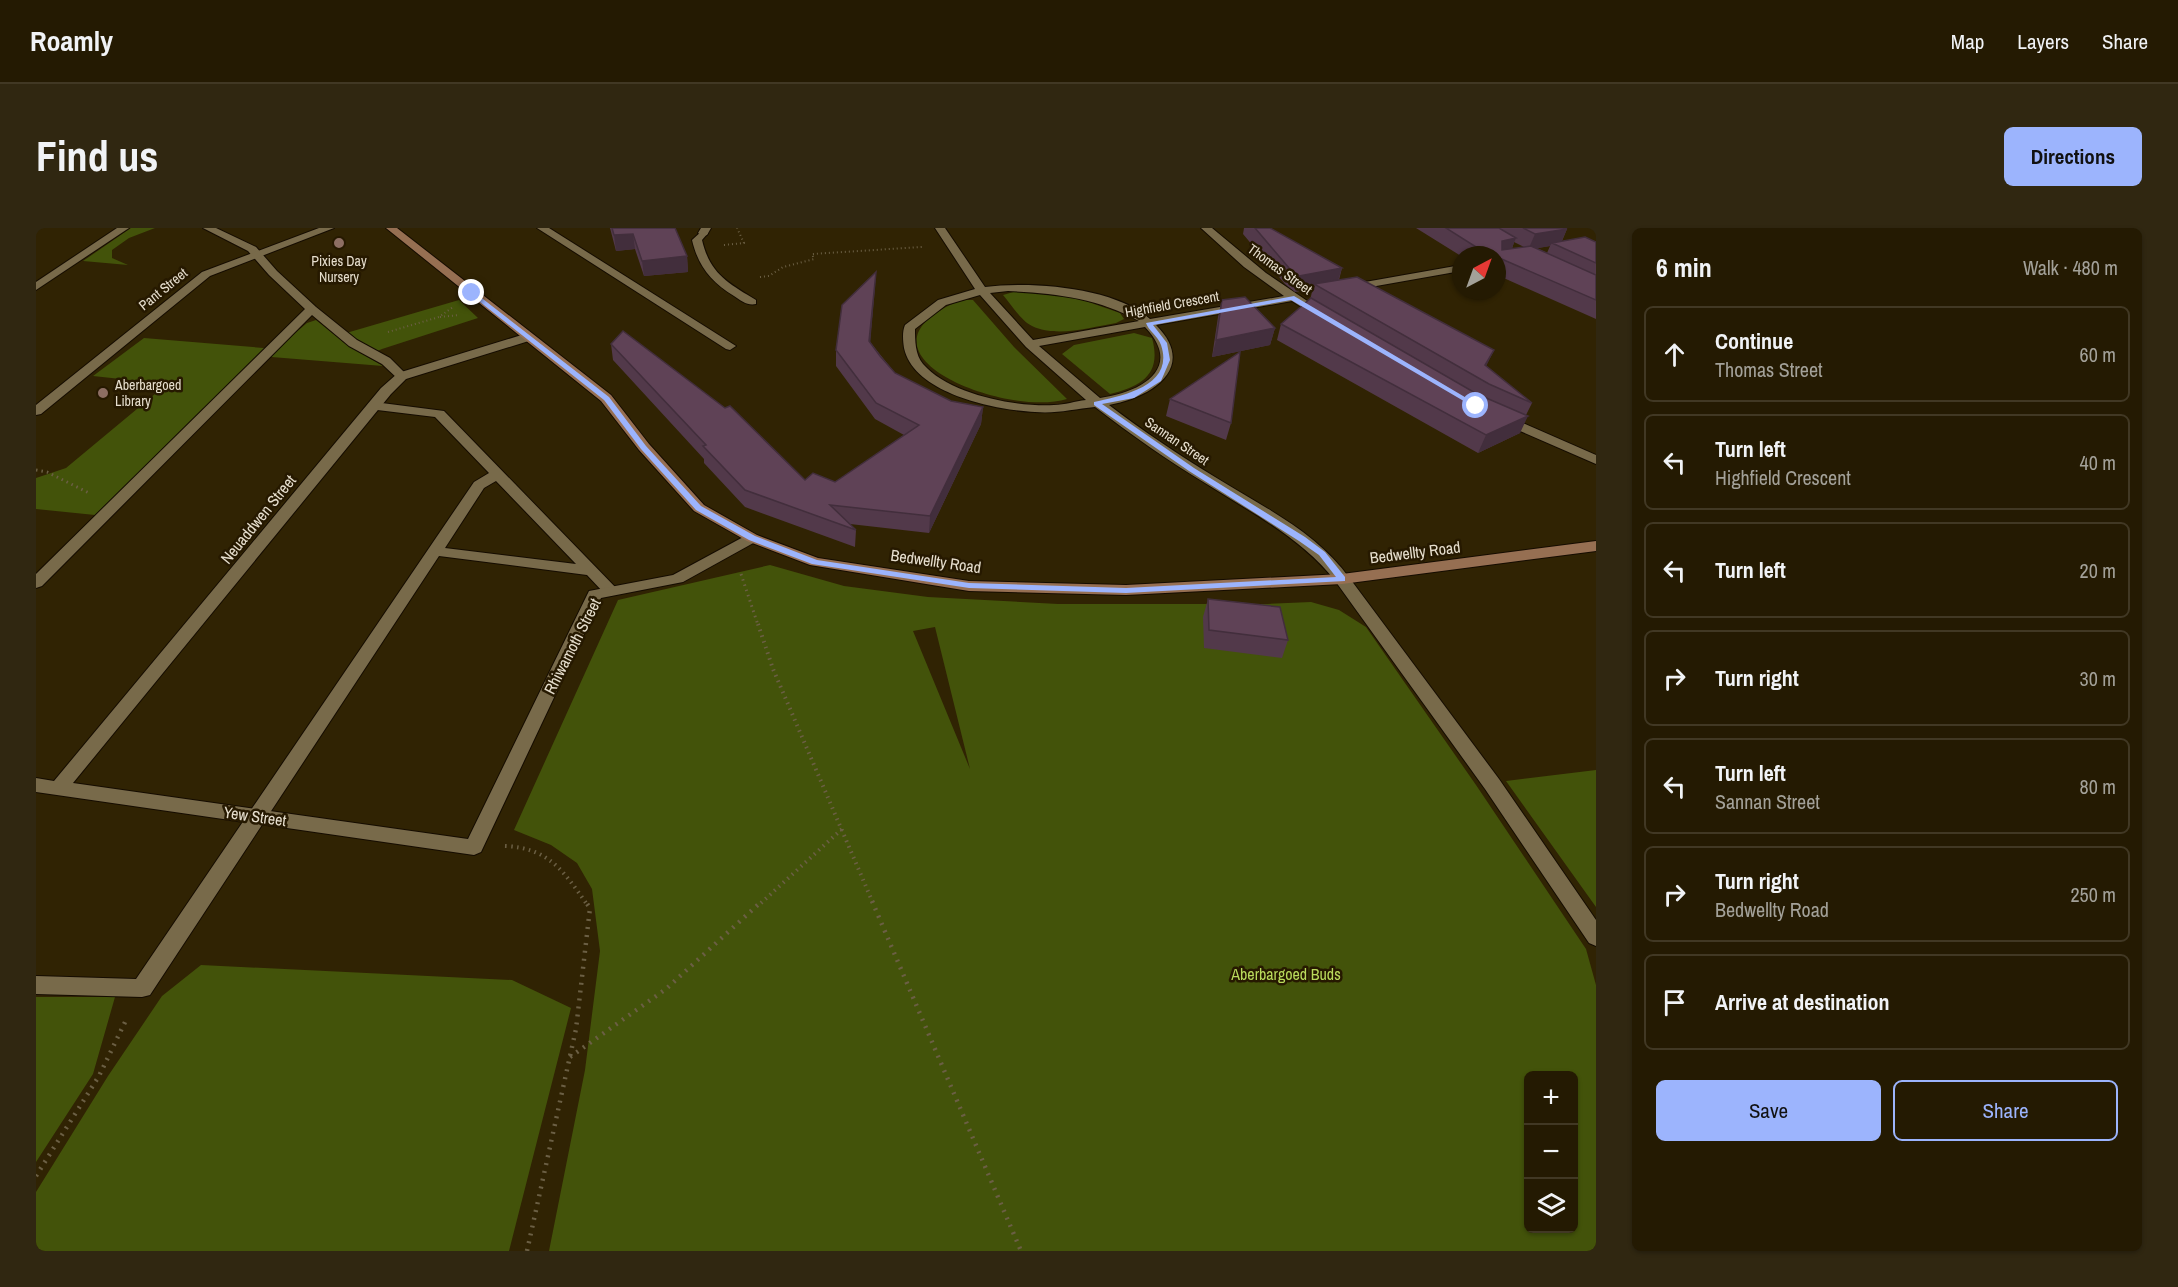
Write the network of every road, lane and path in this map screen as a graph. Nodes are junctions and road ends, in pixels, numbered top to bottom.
1 (124, 228) edge
2 (208, 228) edge
3 (329, 228) edge
4 (391, 228) edge
5 (542, 228) edge
6 (940, 228) edge
7 (1206, 228) edge
8 (704, 230) edge
9 (950, 245) junction
10 (257, 255) junction
11 (1452, 270) edge
12 (718, 282) junction
13 (36, 287) edge
14 (1337, 290) edge
15 (983, 291) junction
16 (472, 293) junction
17 (1314, 294) edge
18 (1292, 298) junction
19 (752, 302) dead end
20 (312, 309) junction
21 (1148, 324) junction
22 (1339, 326) edge
23 (528, 337) junction
24 (353, 343) junction
25 (1030, 344) junction
26 (730, 346) dead end
27 (402, 376) junction
28 (1096, 404) junction
29 (374, 406) junction
30 (1486, 410) edge
31 (36, 411) edge
32 (1596, 460) edge
33 (36, 470) edge
34 (497, 474) junction
35 (113, 506) junction
36 (752, 538) junction
37 (1596, 546) edge
38 (435, 551) junction
39 (592, 571) junction
40 (1342, 579) junction
41 (36, 584) edge
42 (611, 591) junction
43 (36, 785) edge
44 (60, 788) junction
45 (257, 816) junction
46 (842, 829) junction
47 (474, 847) junction
48 (1596, 936) edge
49 (36, 985) edge
50 (142, 988) junction
51 (570, 1058) junction
52 (36, 1176) edge
53 (527, 1251) edge
54 (1021, 1251) edge

1 - 13 street
2 - 10 street
3 - 10 street, Pant Street
4 - 16 main road, Bedwellty Road
5 - 26 street
6 - 9 street, Sannan Street
7 - 18 street, Thomas Street
8 - 12 street
9 - 12 path
9 - 15 street, Sannan Street
10 - 20 street
10 - 31 street, Pant Street
11 - 14 street
12 - 19 street
15 - 21 street
15 - 25 street, Sannan Street
15 - 28 street
16 - 23 main road, Bedwellty Road
16 - 24 path
17 - 18 street, Highfield Crescent
18 - 21 street, Highfield Crescent
18 - 22 street, Thomas Street
20 - 24 street
20 - 35 street
21 - 25 street, Highfield Crescent
21 - 28 street
23 - 27 street, Neuaddwen Street
23 - 36 main road, Bedwellty Road
24 - 27 street
25 - 28 street, Sannan Street
27 - 29 street, Neuaddwen Street
28 - 40 street, Sannan Street
29 - 34 street
29 - 44 street, Neuaddwen Street
30 - 32 street
33 - 35 path
34 - 38 street
34 - 39 street
35 - 41 street
36 - 40 main road, Bedwellty Road
36 - 42 street, Rhiwamoth Street
36 - 46 path
37 - 40 main road, Bedwellty Road
38 - 39 street
38 - 45 street
39 - 42 street
40 - 48 street, Sannan Street
42 - 47 street, Rhiwamoth Street
43 - 44 street, Yew Street
44 - 45 street, Yew Street
45 - 47 street, Yew Street
45 - 50 street
46 - 51 path
46 - 54 path
47 - 51 path
49 - 50 street
50 - 52 path
51 - 53 path

